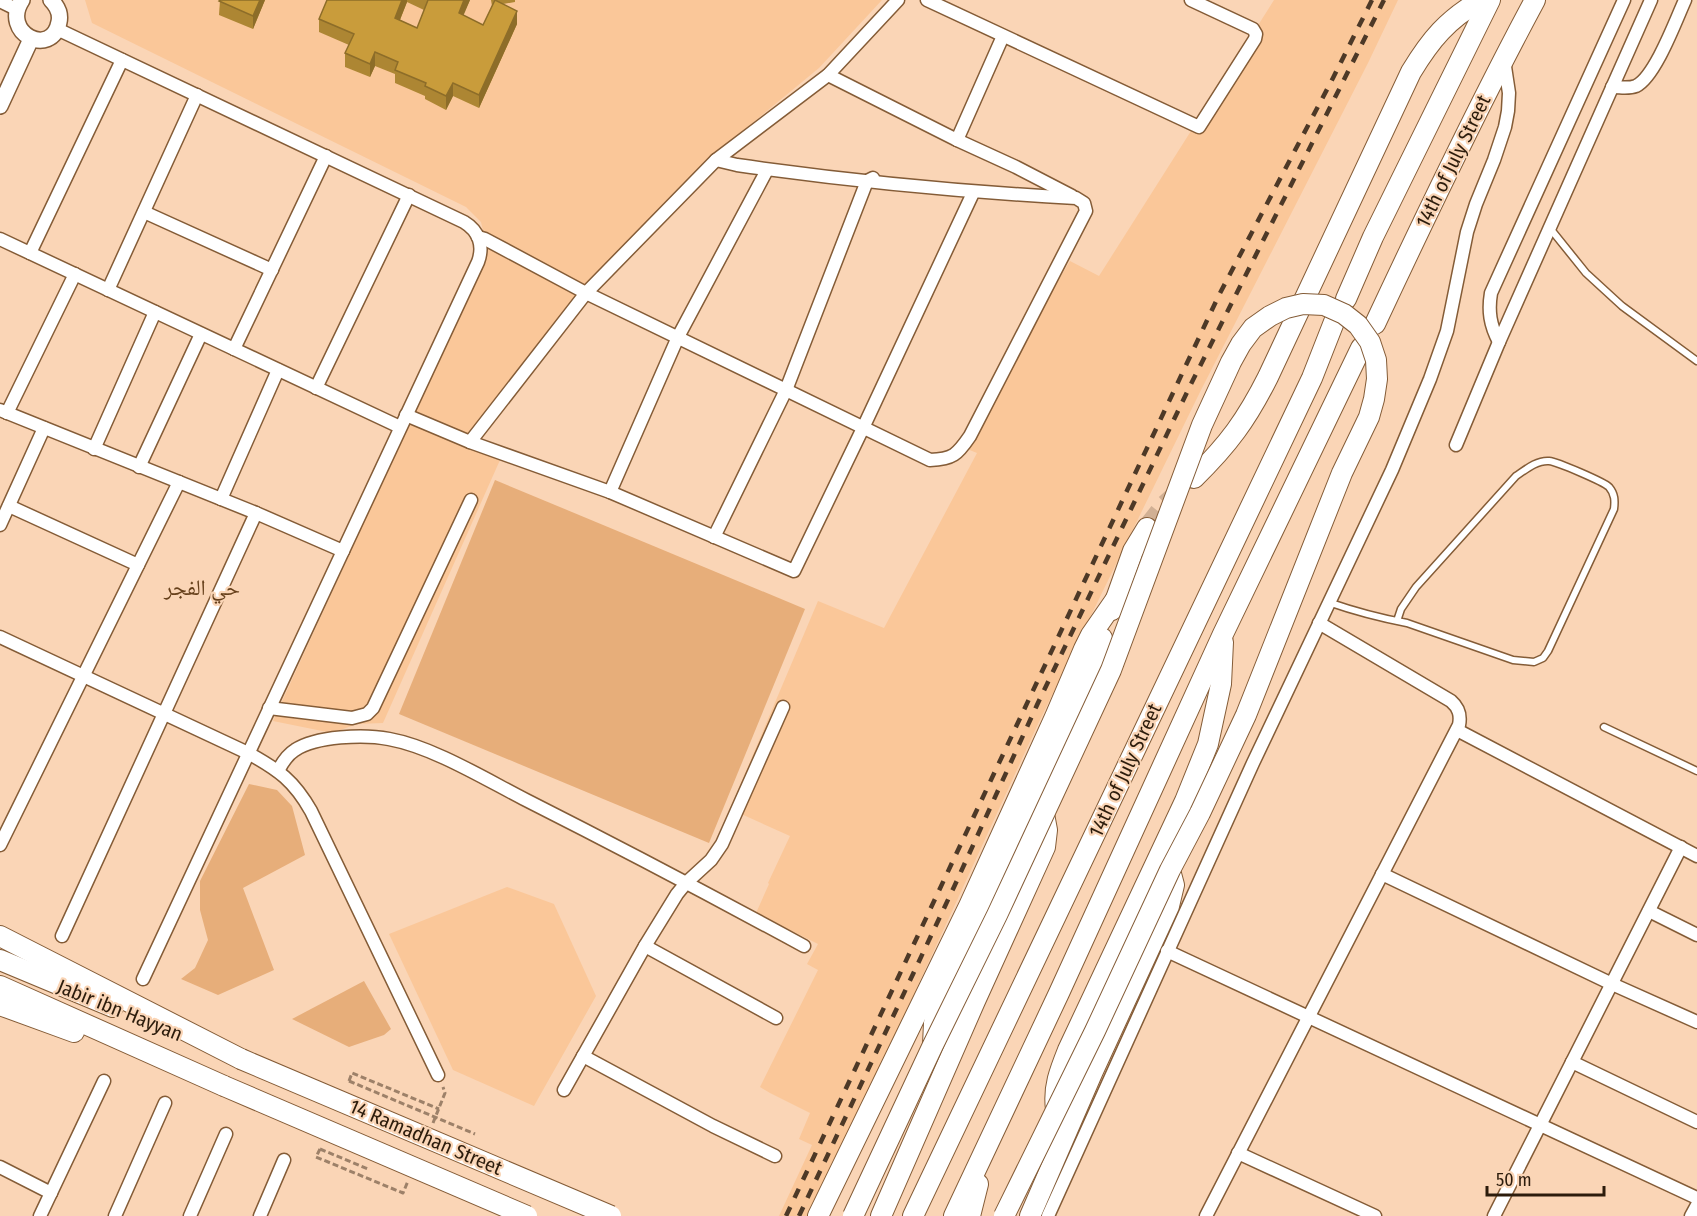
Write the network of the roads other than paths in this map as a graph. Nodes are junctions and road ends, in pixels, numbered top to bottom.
1 (51, 0) edge
2 (898, 0) edge
3 (927, 0) edge
4 (1191, 0) edge
5 (1480, 0) edge
6 (1490, 0) edge
7 (1535, 0) edge
8 (1624, 0) edge
9 (1651, 0) edge
10 (1685, 0) edge
11 (0, 1) edge
12 (19, 4) edge
13 (57, 29) junction
14 (1003, 36) junction
15 (31, 39) junction
16 (122, 60) junction
17 (1504, 60) junction
18 (828, 75) junction
19 (1612, 87) junction
20 (196, 95) junction
21 (0, 106) edge
22 (957, 140) junction
23 (326, 156) junction
24 (716, 160) junction
25 (767, 170) junction
26 (871, 179) junction
27 (973, 192) junction
28 (409, 195) junction
29 (1076, 198) junction
30 (144, 212) junction
31 (1549, 227) junction
32 (478, 237) junction
33 (0, 239) edge
34 (30, 253) junction
35 (272, 270) junction
36 (75, 274) junction
37 (108, 290) junction
38 (586, 293) junction
39 (1346, 299) dead end
40 (155, 312) junction
41 (1334, 322) dead end
42 (1375, 324) dead end
43 (201, 334) junction
44 (678, 337) junction
45 (1499, 342) junction
46 (1361, 348) dead end
47 (234, 349) junction
48 (1697, 361) edge
49 (278, 370) junction
50 (316, 388) junction
51 (786, 390) junction
52 (4, 411) edge
53 (406, 415) junction
54 (400, 427) junction
55 (45, 428) junction
56 (863, 428) junction
57 (470, 442) junction
58 (1456, 445) dead end
59 (94, 448) junction
60 (139, 467) junction
61 (1194, 478) tunnel mouth
62 (179, 482) junction
63 (610, 492) junction
64 (221, 499) junction
65 (471, 500) dead end
66 (9, 506) junction
67 (256, 513) junction
68 (0, 525) edge
69 (1147, 528) tunnel mouth
70 (714, 537) junction
71 (343, 551) junction
72 (138, 565) junction
73 (1116, 599) junction
74 (1328, 602) junction
75 (1397, 621) junction
76 (1319, 623) junction
77 (1223, 634) junction
78 (0, 637) edge
79 (84, 676) junction
80 (783, 707) dead end
81 (269, 708) junction
82 (164, 713) junction
83 (1604, 727) dead end
84 (1457, 730) junction
85 (248, 753) junction
86 (278, 771) junction
87 (1697, 771) edge
88 (1044, 814) junction
89 (0, 845) edge
90 (1681, 847) junction
91 (1696, 854) edge
92 (1170, 870) junction
93 (1382, 874) junction
94 (686, 883) junction
95 (1649, 911) junction
96 (1697, 935) edge
97 (0, 936) edge
98 (62, 936) dead end
99 (645, 946) junction
100 (804, 946) dead end
101 (1167, 951) junction
102 (0, 960) edge
103 (143, 980) dead end
104 (1612, 984) junction
105 (0, 986) edge
106 (0, 1005) edge
107 (1308, 1017) junction
108 (776, 1018) dead end
109 (1697, 1022) edge
110 (933, 1045) junction
111 (584, 1056) junction
112 (241, 1059) junction
113 (1572, 1062) junction
114 (438, 1075) dead end
115 (104, 1081) dead end
116 (224, 1086) junction
117 (564, 1090) dead end
118 (165, 1103) dead end
119 (1056, 1109) junction
120 (1697, 1122) edge
121 (1540, 1125) junction
122 (225, 1134) dead end
123 (1238, 1153) junction
124 (775, 1156) dead end
125 (284, 1160) dead end
126 (980, 1160) junction
127 (0, 1167) edge
128 (51, 1193) junction
129 (1697, 1198) edge
130 (1697, 1205) edge
131 (40, 1216) edge
132 (115, 1216) edge
133 (190, 1216) edge
134 (260, 1216) edge
135 (526, 1216) edge
136 (611, 1216) edge
137 (818, 1216) edge
138 (853, 1216) edge
139 (881, 1216) edge
140 (913, 1216) edge
141 (954, 1216) edge
142 (970, 1216) edge
143 (1004, 1216) edge
144 (1030, 1216) edge
145 (1048, 1216) edge
146 (1206, 1216) edge
147 (1375, 1216) edge
148 (1494, 1216) edge
149 (1691, 1216) edge

1 - 13 street
2 - 18 street
3 - 14 street
4 - 14 street
5 - 61 main road
6 - 39 main road, 14th of July Street
7 - 17 main road, 14th of July Street
8 - 45 street
9 - 19 street
10 - 19 street
11 - 12 street
12 - 15 street
13 - 15 street
13 - 16 street
14 - 22 street
15 - 21 street
16 - 20 street
16 - 34 street
17 - 42 main road, 14th of July Street
17 - 74 street
18 - 22 street
18 - 24 street
19 - 31 street
20 - 23 street
20 - 30 street
22 - 29 street
23 - 28 street
23 - 35 street
24 - 25 street
24 - 38 street
25 - 26 street
25 - 44 street
26 - 27 street
26 - 51 street
27 - 29 street
27 - 56 street
28 - 32 street
28 - 50 street
29 - 56 street
30 - 35 street
30 - 37 street
31 - 45 street
31 - 48 lane
32 - 38 street
32 - 53 street
33 - 34 street
34 - 36 street
35 - 47 street
36 - 37 street
36 - 52 street
37 - 40 street
38 - 44 street
38 - 57 street
40 - 43 street
40 - 59 street
41 - 140 main road, 14th of July Street
43 - 47 street
43 - 60 street
44 - 51 street
44 - 63 street
45 - 58 street
46 - 77 main road, 14th of July Street
47 - 49 street
49 - 50 street
49 - 64 street
50 - 54 street
51 - 56 street
51 - 70 street
52 - 55 street
53 - 54 street
53 - 57 street
54 - 71 street
55 - 59 street
55 - 66 street
56 - 70 street
57 - 63 street
59 - 60 street
60 - 62 street
62 - 64 street
62 - 72 street
63 - 70 street
64 - 67 street
65 - 81 street
66 - 68 street
66 - 72 street
67 - 71 street
67 - 82 street
69 - 73 main road
71 - 81 street
72 - 79 street
73 - 110 main road
73 - 137 main road
74 - 75 lane
74 - 76 street
75 - 75 lane
76 - 84 street
76 - 101 street
77 - 119 main road
77 - 126 main road, 14th of July Street
78 - 79 street
79 - 82 street
79 - 89 street
80 - 94 street
81 - 85 street
82 - 85 street
82 - 98 street
83 - 87 lane
84 - 90 street
84 - 93 street
85 - 86 street
85 - 103 street
86 - 94 street
86 - 114 street
88 - 92 main road, bridge
88 - 110 main road, bridge
88 - 139 main road
90 - 91 street
90 - 95 street
92 - 119 main road, bridge
92 - 144 main road
93 - 104 street
93 - 107 street
94 - 99 street
94 - 100 street
95 - 96 street
95 - 104 street
97 - 112 main road
99 - 108 street
99 - 111 street
101 - 107 street
101 - 145 street
102 - 112 main road, Jabir ibn Hayyan
104 - 109 street
104 - 113 street
105 - 116 main road, Jabir ibn Hayyan
106 - 116 main road
107 - 121 street
107 - 123 street
110 - 138 main road, bridge
111 - 117 street
111 - 124 street
112 - 136 main road, 14 Ramadhan Street, bridge
113 - 120 street
113 - 121 street
115 - 128 street
116 - 135 main road, 14 Ramadhan Street, bridge
118 - 132 street
119 - 143 main road, bridge
121 - 129 street
121 - 148 street
122 - 133 street
123 - 146 street
123 - 147 street
125 - 134 street
126 - 141 main road, 14th of July Street
126 - 142 main road
127 - 128 street
128 - 131 street
130 - 149 street

